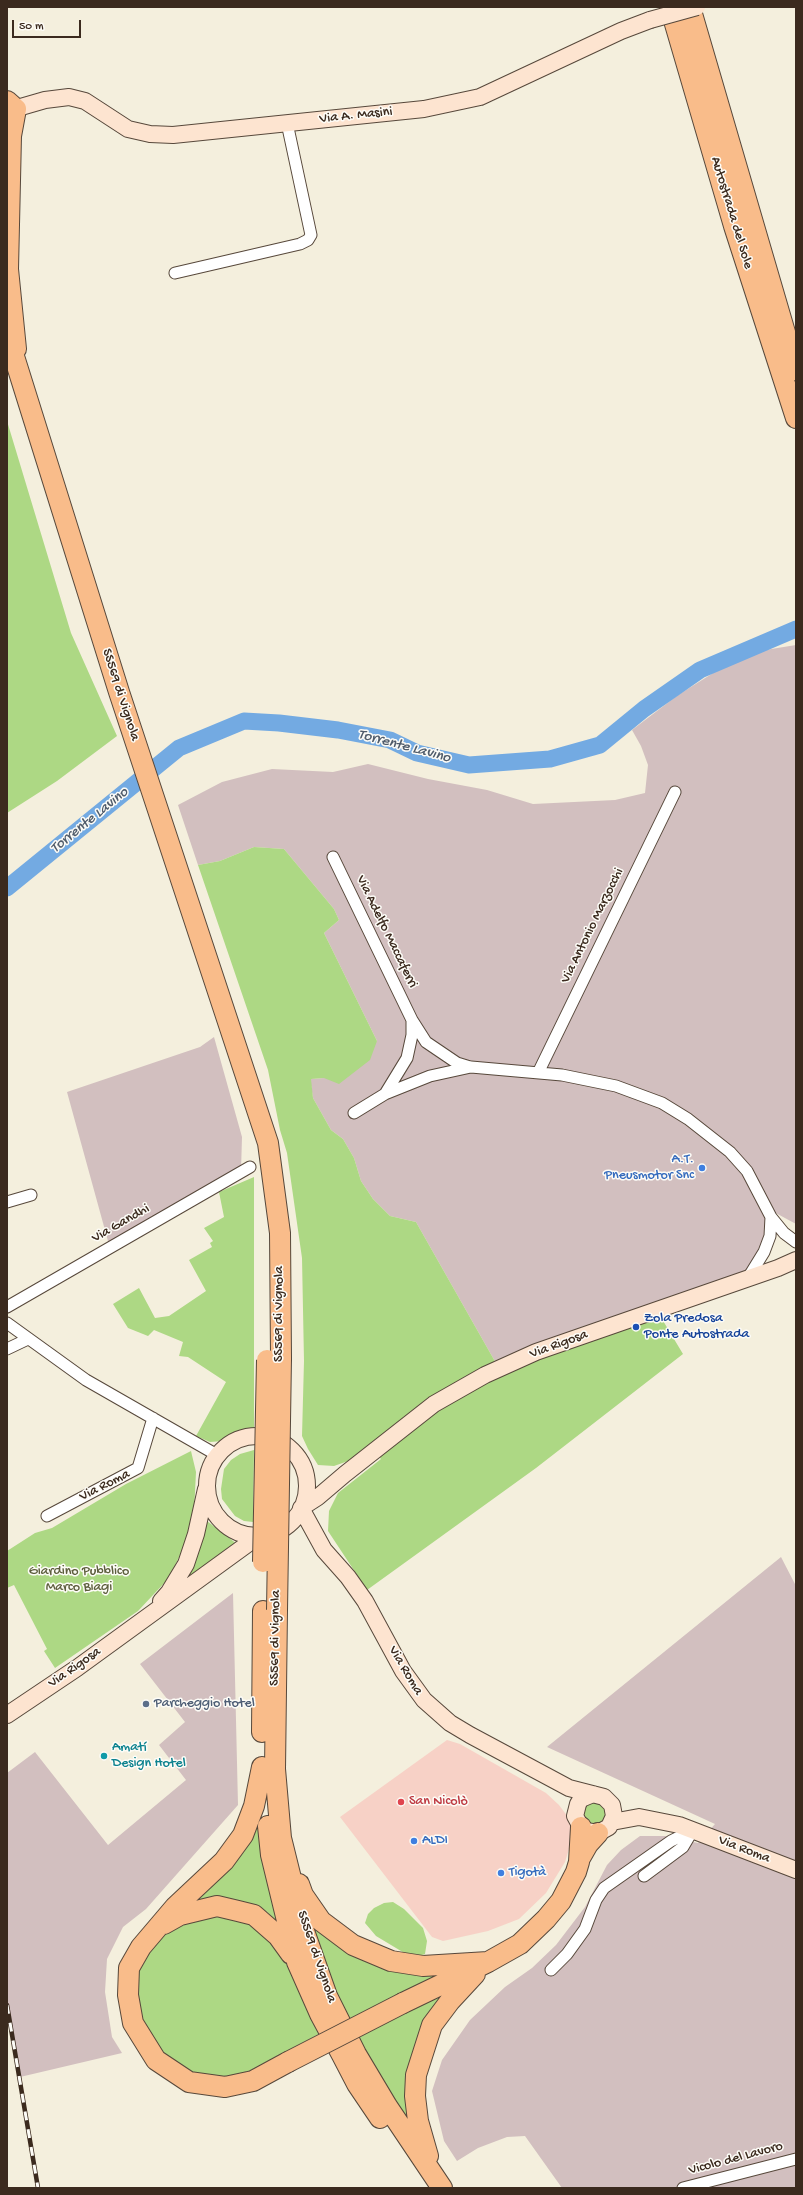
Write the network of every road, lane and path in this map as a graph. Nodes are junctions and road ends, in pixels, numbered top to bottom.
1 (670, 7) edge
2 (690, 7) edge
3 (697, 7) edge
4 (10, 107) edge
5 (287, 123) junction
6 (9, 133) edge
7 (175, 273) dead end
8 (7, 334) edge
9 (7, 349) edge
10 (796, 370) edge
11 (19, 377) junction
12 (796, 418) edge
13 (675, 792) dead end
14 (333, 857) dead end
15 (412, 1020) junction
16 (471, 1067) junction
17 (538, 1073) junction
18 (384, 1094) junction
19 (354, 1113) dead end
20 (250, 1167) dead end
21 (31, 1195) dead end
22 (7, 1202) edge
23 (772, 1216) junction
24 (796, 1242) edge
25 (796, 1260) edge
26 (748, 1278) junction
27 (7, 1307) edge
28 (7, 1324) edge
29 (28, 1339) junction
30 (7, 1349) edge
31 (153, 1418) junction
32 (218, 1456) junction
33 (305, 1474) junction
34 (344, 1474) junction
35 (207, 1484) junction
36 (301, 1508) junction
37 (47, 1516) dead end
38 (282, 1529) junction
39 (260, 1535) junction
40 (324, 1550) junction
41 (270, 1610) junction
42 (142, 1621) junction
43 (7, 1715) edge
44 (262, 1767) junction
45 (559, 1782) junction
46 (592, 1794) junction
47 (612, 1804) junction
48 (639, 1817) junction
49 (592, 1823) junction
50 (693, 1830) junction
51 (281, 1838) junction
52 (796, 1870) edge
53 (644, 1876) dead end
54 (157, 1927) junction
55 (297, 1962) junction
56 (488, 1962) junction
57 (551, 1970) dead end
58 (796, 2159) edge
59 (434, 2184) edge
60 (683, 2188) edge

1 - 12 highway, Autostrada del Sole
2 - 10 highway, Autostrada del Sole
3 - 5 street, Via A. Masini, bridge
4 - 5 street, Via A. Masini
4 - 6 highway
5 - 7 street
6 - 11 highway
8 - 11 highway, SS569 di Vignola
9 - 11 highway
11 - 41 highway, SS569 di Vignola, bridge
13 - 17 street, Via Antonio Marzocchi
14 - 15 street, Via Adelfo Maccaferri
15 - 16 street, Via Adelfo Maccaferri
15 - 18 street, Via Adelfo Maccaferri
16 - 17 street
16 - 18 street
17 - 23 street
18 - 19 street
20 - 27 street, Via Gandhi
21 - 22 street
23 - 24 street
23 - 26 street
25 - 26 street, Via Rigosa
26 - 34 street, Via Rigosa
28 - 29 street
29 - 30 street
29 - 31 street
31 - 32 street
31 - 37 street, Via Roma
32 - 33 street, Via Roma
32 - 35 street, Via Roma
33 - 34 street, Via Rigosa
33 - 36 street, Via Roma
34 - 36 street, Via Rigosa
35 - 39 street, Via Roma
35 - 42 street, Via Rigosa
36 - 38 street, Via Roma
36 - 40 street, Via Roma
38 - 39 street, Via Roma
38 - 40 street, Via Roma
39 - 42 street, Via Rigosa
40 - 45 street, Via Roma
41 - 44 highway, SS569 di Vignola
41 - 51 highway, SS569 di Vignola
42 - 43 street, Via Rigosa
44 - 54 highway
44 - 55 highway, SS569 di Vignola
45 - 46 street, Via Roma
45 - 49 street
46 - 47 street, Via Roma
46 - 49 street
47 - 48 street, Via Roma
47 - 49 street
48 - 49 street, Via Roma
48 - 50 street, Via Roma
49 - 56 highway
50 - 52 street, Via Roma
50 - 53 street
50 - 57 street
51 - 56 highway
51 - 59 highway, SS569 di Vignola
54 - 55 highway
54 - 56 highway, bridge
55 - 59 highway, SS569 di Vignola
56 - 59 highway
58 - 60 street, Vicolo del Lavoro

